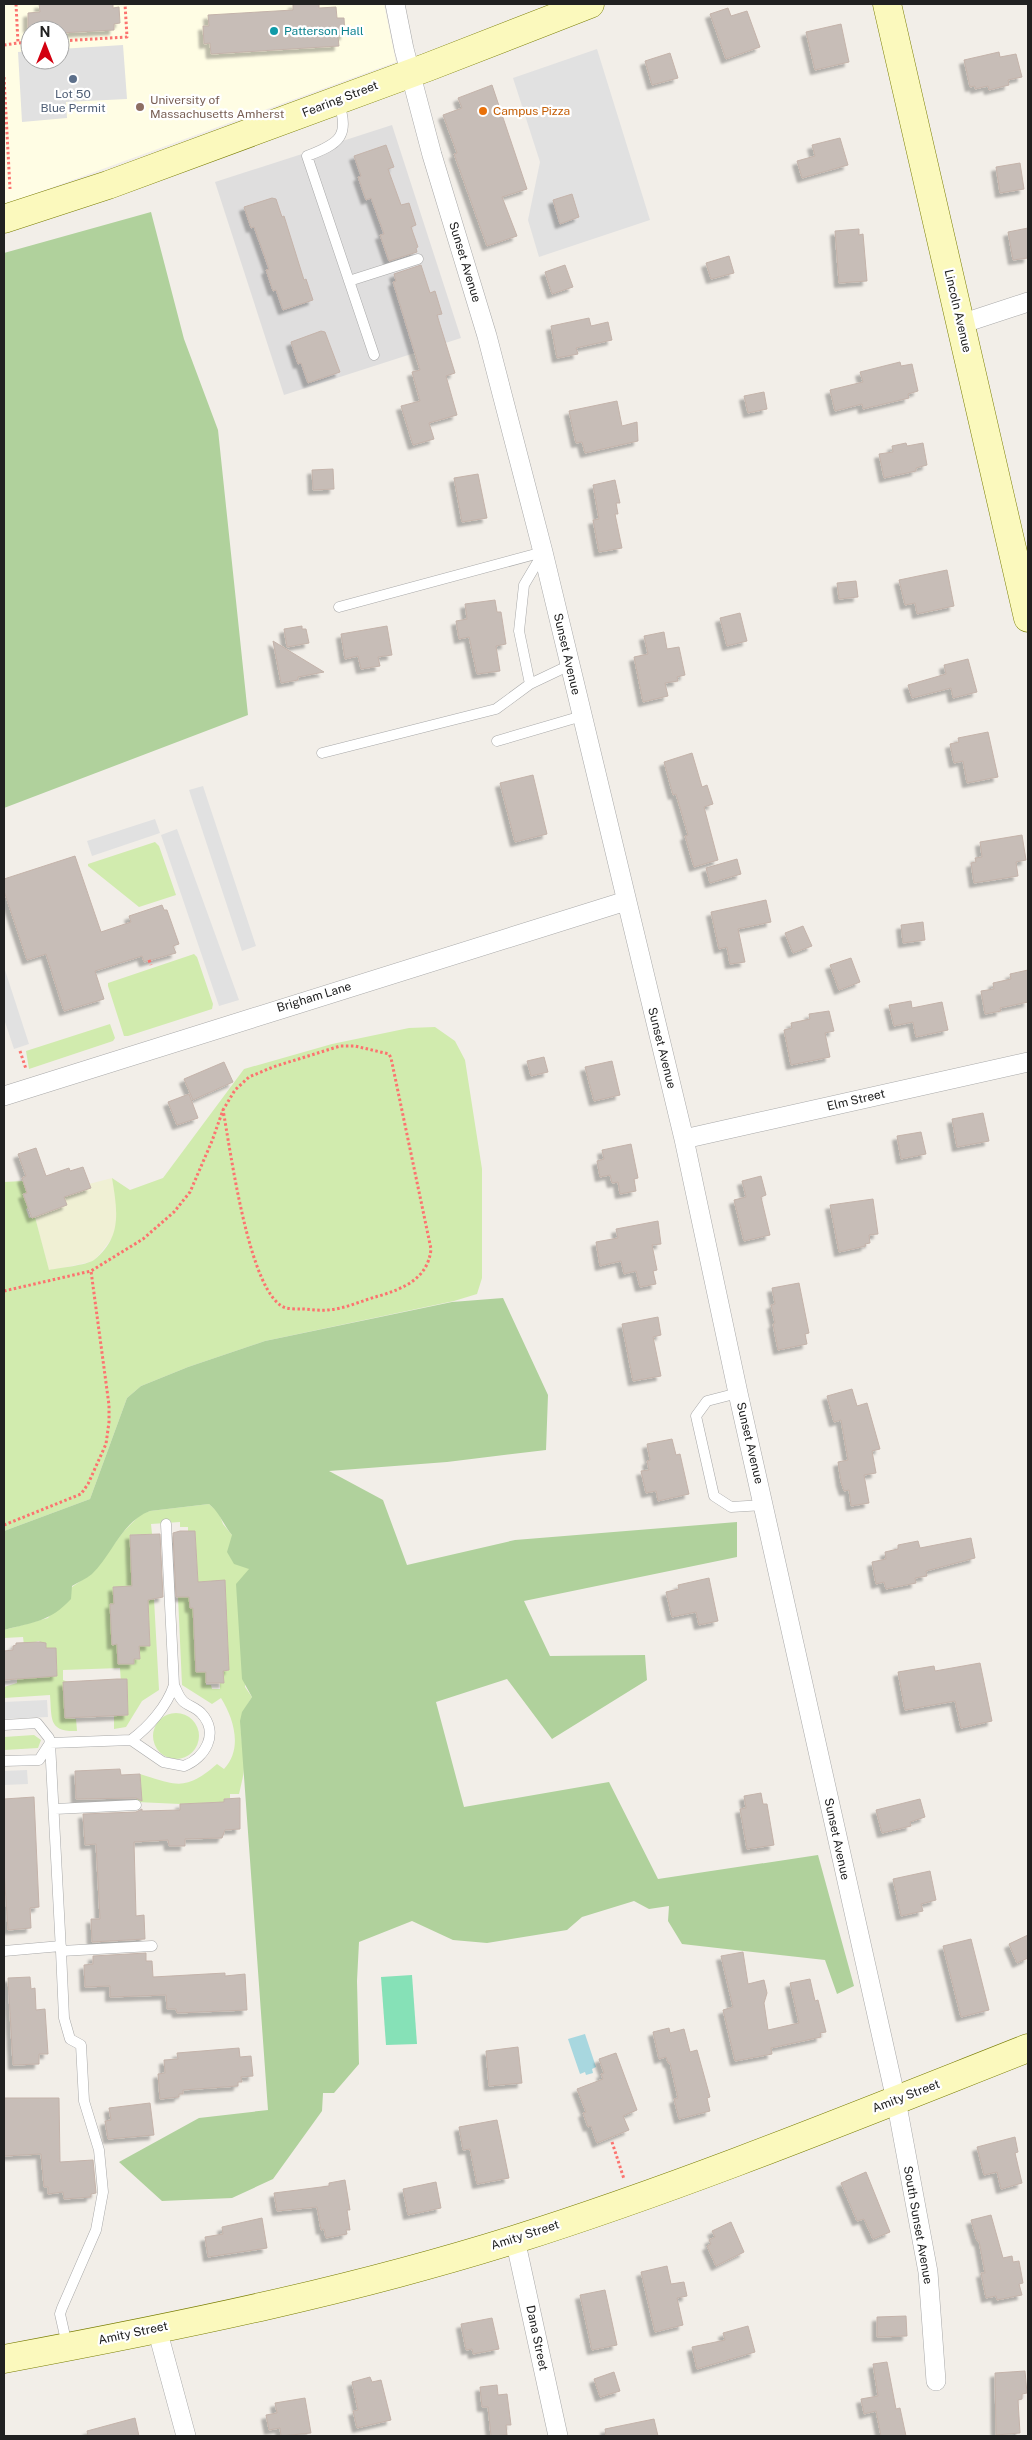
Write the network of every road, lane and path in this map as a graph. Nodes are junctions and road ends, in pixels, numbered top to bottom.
1 (16, 4) edge
2 (125, 4) edge
3 (395, 4) edge
4 (590, 4) edge
5 (887, 4) edge
6 (70, 40) edge
7 (18, 43) joint
8 (4, 45) edge
9 (411, 72) junction
10 (4, 77) edge
11 (338, 100) junction
12 (10, 189) dead end
13 (4, 219) edge
14 (418, 259) dead end
15 (349, 281) junction
16 (1028, 302) edge
17 (961, 324) junction
18 (374, 355) dead end
19 (543, 552) junction
20 (339, 607) dead end
21 (1028, 612) edge
22 (570, 665) junction
23 (530, 684) junction
24 (582, 716) junction
25 (497, 741) dead end
26 (322, 753) dead end
27 (626, 901) junction
28 (149, 960) dead end
29 (151, 965) dead end
30 (20, 1051) dead end
31 (1028, 1062) edge
32 (27, 1072) dead end
33 (4, 1096) edge
34 (223, 1110) junction
35 (684, 1139) junction
36 (91, 1271) junction
37 (4, 1291) edge
38 (738, 1393) junction
39 (764, 1505) junction
40 (166, 1524) dead end
41 (4, 1525) edge
42 (174, 1685) junction
43 (4, 1725) edge
44 (131, 1740) junction
45 (50, 1743) junction
46 (4, 1761) edge
47 (136, 1806) dead end
48 (55, 1809) junction
49 (152, 1946) dead end
50 (61, 1948) junction
51 (4, 1951) edge
52 (1028, 2048) edge
53 (896, 2100) junction
54 (612, 2142) dead end
55 (630, 2199) junction
56 (515, 2239) junction
57 (157, 2329) junction
58 (67, 2347) junction
59 (4, 2359) edge
60 (936, 2381) dead end
61 (186, 2436) edge
62 (558, 2436) edge

1 - 7 path
2 - 6 path
3 - 9 street, Sunset Avenue
4 - 9 street, Fearing Street
5 - 17 street, Lincoln Avenue
7 - 8 path
9 - 11 street, Fearing Street
9 - 19 street, Sunset Avenue
10 - 12 path
11 - 13 street, Fearing Street
11 - 15 lane
14 - 15 lane
15 - 18 lane
16 - 17 street
17 - 21 street, Lincoln Avenue
19 - 20 lane
19 - 22 street, Sunset Avenue
19 - 23 lane
22 - 23 lane
22 - 24 street, Sunset Avenue
23 - 26 lane
24 - 25 lane
24 - 27 street, Sunset Avenue
27 - 33 street, Brigham Lane
27 - 35 street, Sunset Avenue
28 - 29 path
30 - 32 path
31 - 35 street, Elm Street
34 - 34 path
34 - 36 path
35 - 38 street, Sunset Avenue
36 - 37 path
36 - 41 path
38 - 39 street, Sunset Avenue
38 - 39 lane
39 - 53 street, Sunset Avenue
40 - 42 lane
42 - 44 lane
42 - 44 lane
43 - 45 lane
44 - 45 lane
45 - 46 lane
45 - 48 lane
47 - 48 lane
48 - 50 lane
49 - 50 lane
50 - 51 lane
50 - 58 lane
52 - 53 street, Amity Street
53 - 55 street, Amity Street
53 - 60 street, South Sunset Avenue
54 - 55 path
55 - 56 street, Amity Street
56 - 57 street, Amity Street
56 - 62 street, Dana Street
57 - 58 street, Amity Street
57 - 61 street
58 - 59 street, Amity Street

